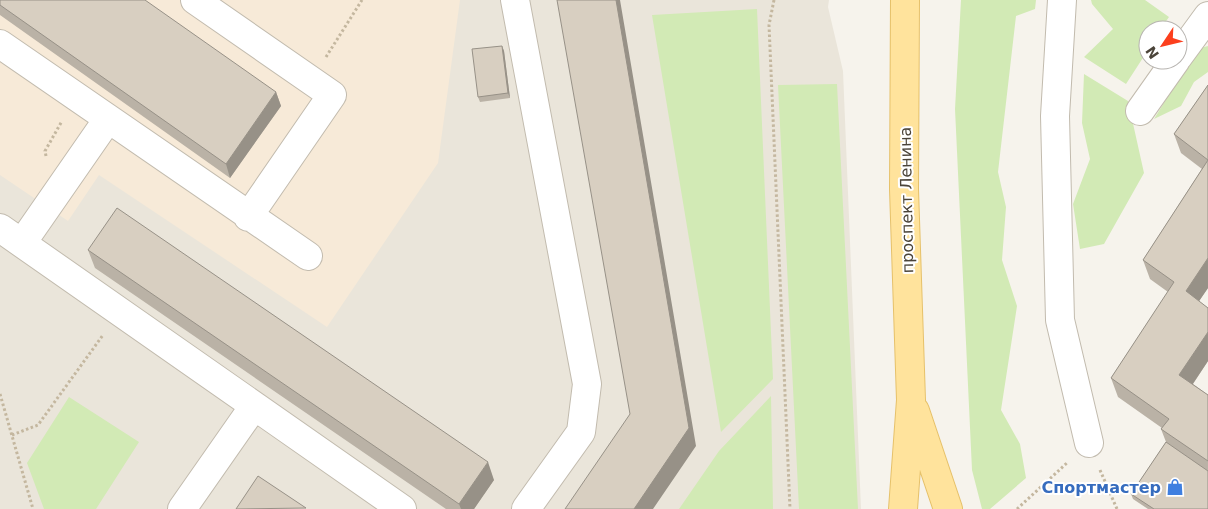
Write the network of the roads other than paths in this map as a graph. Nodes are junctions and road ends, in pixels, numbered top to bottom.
1 (195, 0) edge
2 (515, 0) edge
3 (905, 0) edge
4 (1062, 0) edge
5 (1208, 16) edge
6 (0, 44) edge
7 (1188, 44) edge
8 (1169, 70) edge
9 (1140, 110) dead end
10 (108, 119) junction
11 (248, 216) junction
12 (11, 236) edge
13 (308, 256) dead end
14 (911, 400) junction
15 (254, 406) junction
16 (1089, 443) road end
17 (182, 509) edge
18 (402, 509) edge
19 (526, 509) edge
20 (903, 509) edge
21 (948, 509) edge

1 - 11 lane
2 - 19 lane
3 - 14 main road, проспект Ленина
4 - 16 lane
5 - 7 lane
6 - 10 lane
8 - 9 lane
10 - 11 lane
10 - 12 lane
11 - 13 lane
12 - 15 lane
14 - 20 main road, проспект Ленина
14 - 21 main road, проспект Ленина
15 - 17 lane
15 - 18 lane

